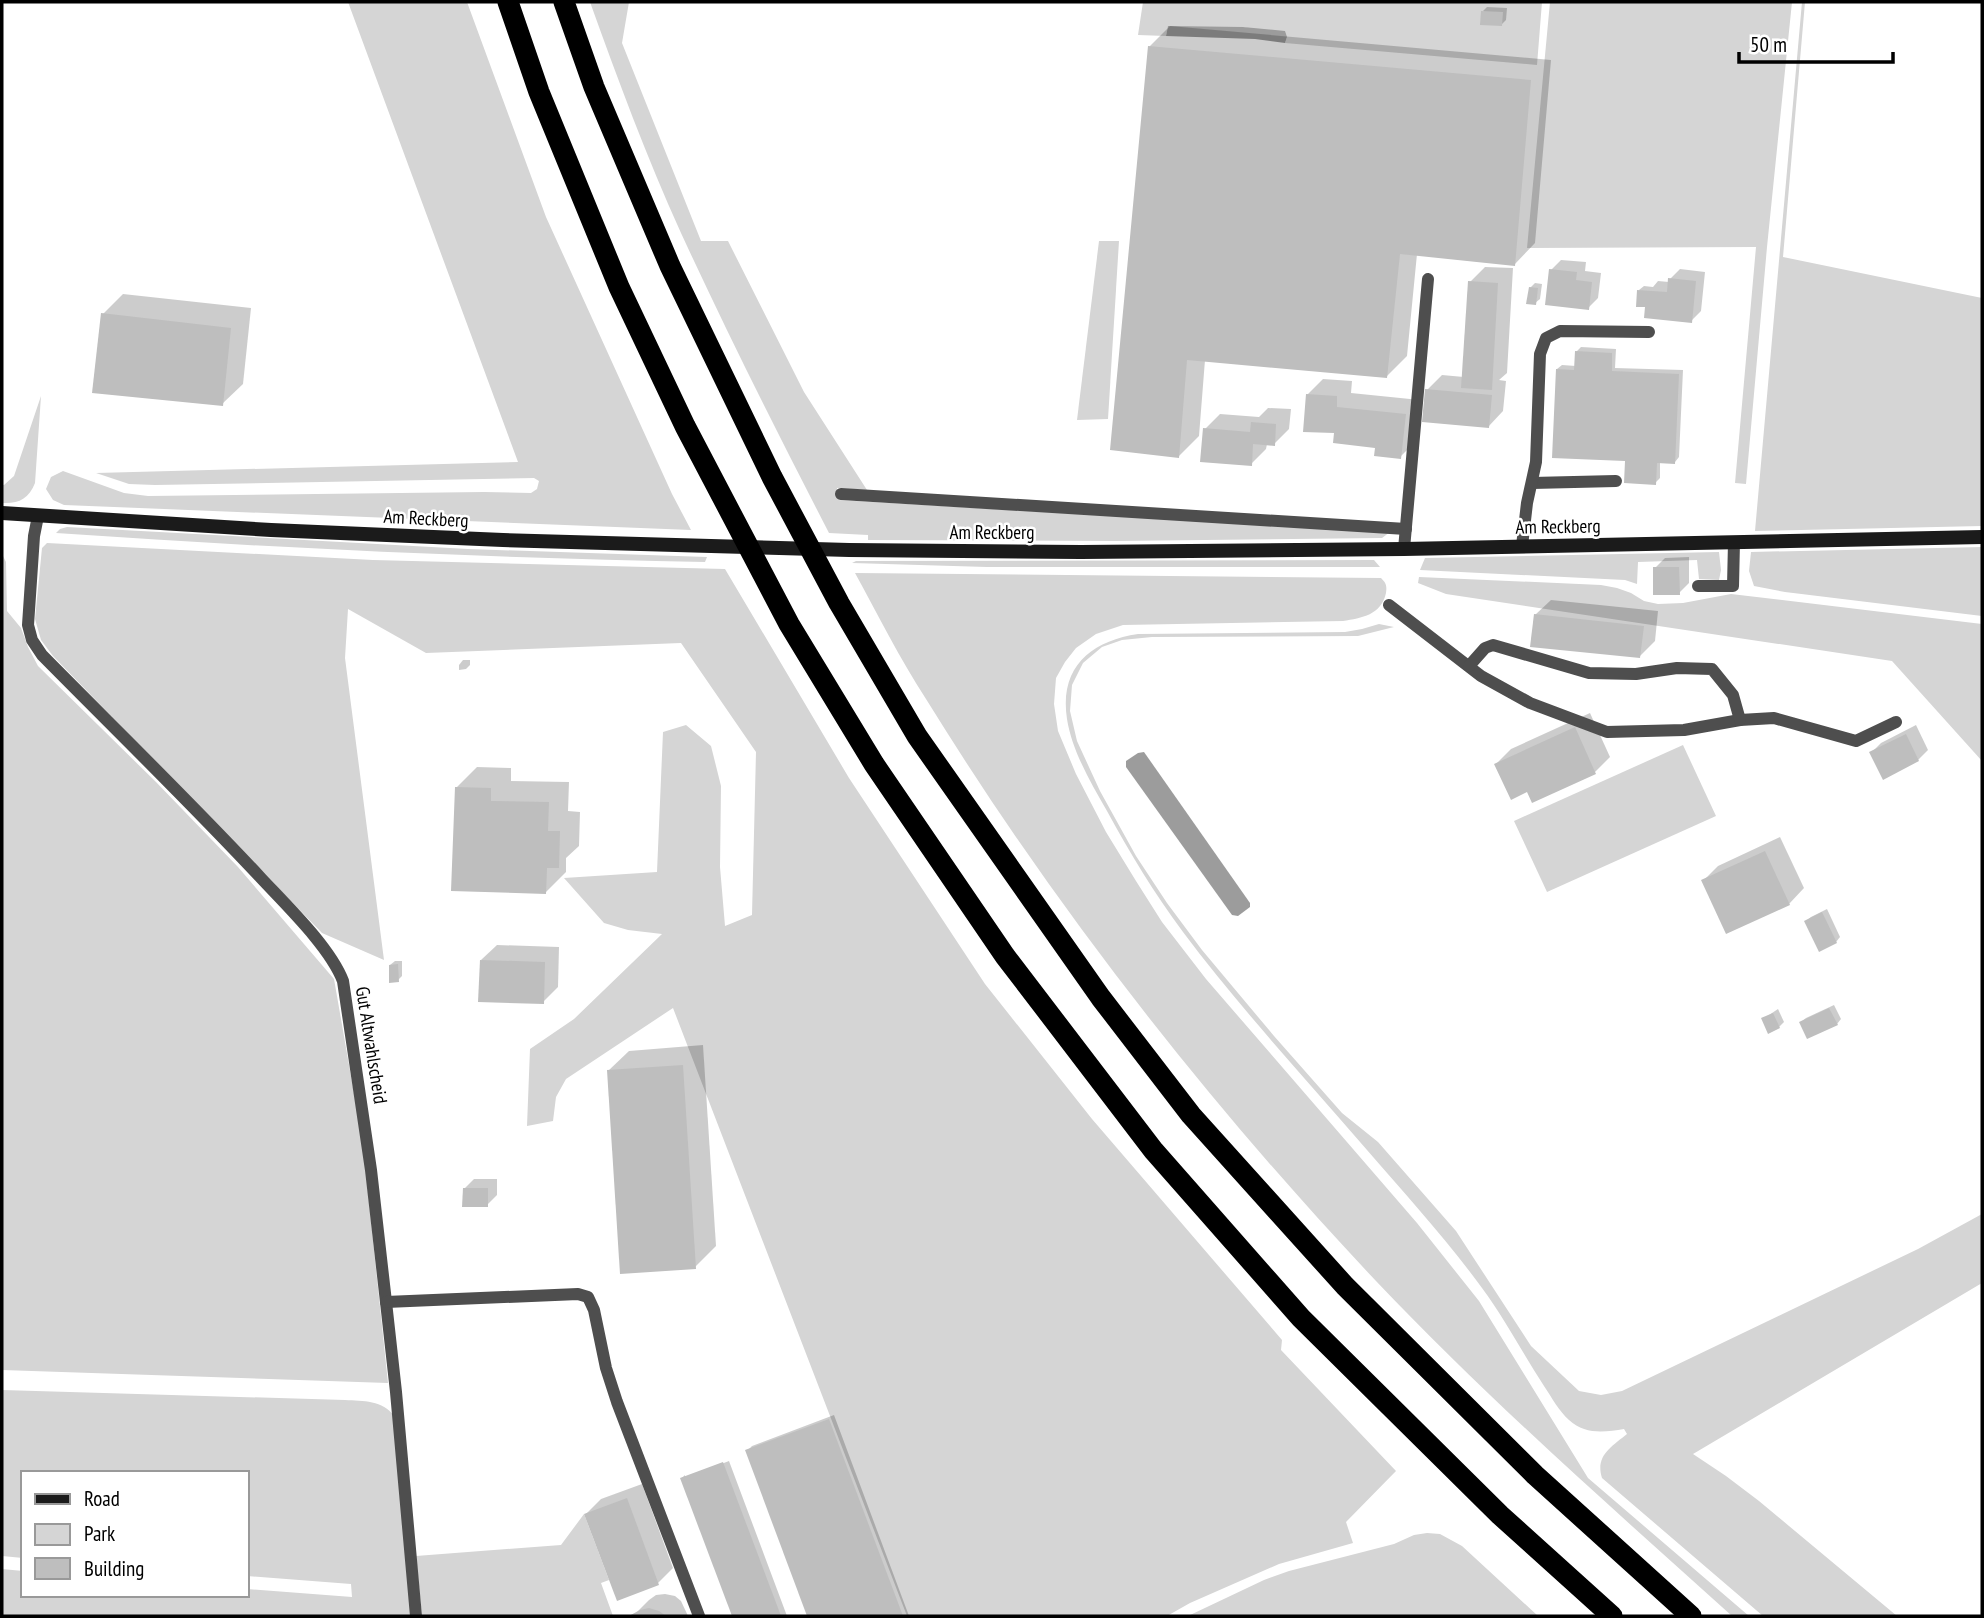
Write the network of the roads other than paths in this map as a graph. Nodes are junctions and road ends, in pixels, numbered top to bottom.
1 (508, 2) edge
2 (564, 2) edge
3 (1428, 279) dead end
4 (1649, 332) dead end
5 (1616, 481) dead end
6 (1532, 483) junction
7 (841, 494) dead end
8 (2, 513) edge
9 (38, 516) junction
10 (1406, 529) junction
11 (1982, 537) edge
12 (1734, 542) junction
13 (1522, 546) junction
14 (1404, 549) junction
15 (1698, 586) dead end
16 (1389, 605) dead end
17 (1469, 666) junction
18 (1740, 720) junction
19 (1896, 722) dead end
20 (386, 1302) junction
21 (416, 1616) edge
22 (699, 1616) edge
23 (1612, 1616) edge
24 (1690, 1616) edge

1 - 23 highway
2 - 24 highway
3 - 10 lane
4 - 6 lane
5 - 6 lane
6 - 13 lane
7 - 10 lane
8 - 9 street, Am Reckberg
9 - 14 street, Am Reckberg
9 - 20 lane, Gut Altwahlscheid
10 - 14 lane
11 - 12 street, Am Reckberg
12 - 13 street, Am Reckberg
12 - 15 lane
13 - 14 street, Am Reckberg
16 - 17 lane
17 - 18 lane
17 - 18 lane
18 - 19 lane
20 - 21 lane, Gut Altwahlscheid
20 - 22 lane

